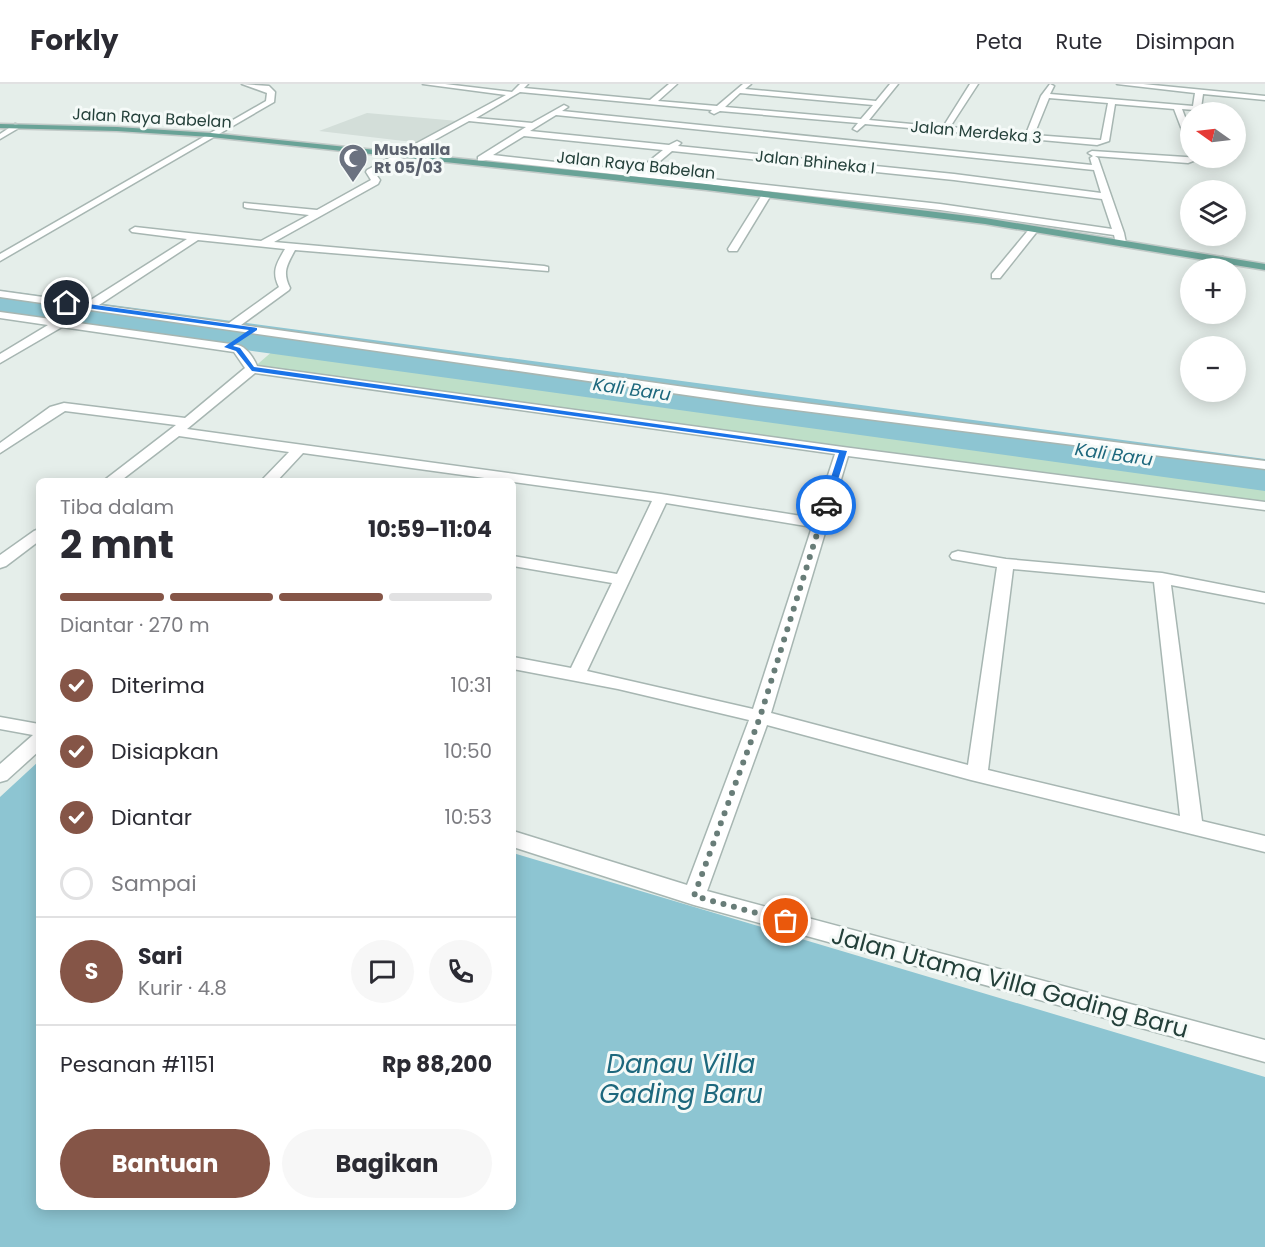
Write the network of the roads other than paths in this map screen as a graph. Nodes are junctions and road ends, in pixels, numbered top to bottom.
1 (246, 84) edge
2 (426, 84) edge
3 (673, 84) edge
4 (747, 84) edge
5 (894, 84) edge
6 (974, 84) edge
7 (1051, 84) edge
8 (1121, 84) edge
9 (519, 88) edge
10 (1196, 89) edge
11 (738, 91) junction
12 (582, 96) junction
13 (1045, 96) junction
14 (1265, 98) edge
15 (654, 100) junction
16 (1112, 101) junction
17 (878, 103) junction
18 (1177, 107) junction
19 (718, 108) junction
20 (555, 113) junction
21 (1180, 114) edge
22 (468, 120) junction
23 (864, 122) junction
24 (0, 126) edge
25 (18, 126) junction
26 (534, 126) junction
27 (696, 127) junction
28 (945, 129) junction
29 (522, 133) junction
30 (211, 135) junction
31 (0, 136) edge
32 (1029, 137) junction
33 (1089, 142) junction
34 (845, 145) junction
35 (671, 147) junction
36 (1092, 153) junction
37 (403, 156) junction
38 (484, 157) junction
39 (1180, 159) edge
40 (474, 163) junction
41 (1097, 168) junction
42 (639, 174) junction
43 (808, 193) junction
44 (766, 195) junction
45 (1107, 197) junction
46 (247, 205) dead end
47 (317, 213) junction
48 (1034, 229) junction
49 (135, 230) dead end
50 (196, 237) junction
51 (1120, 238) junction
52 (263, 244) junction
53 (292, 246) junction
54 (733, 249) dead end
55 (0, 258) edge
56 (1198, 258) edge
57 (1246, 266) edge
58 (1265, 267) edge
59 (544, 269) dead end
60 (996, 276) dead end
61 (0, 294) edge
62 (89, 306) junction
63 (0, 315) edge
64 (61, 323) junction
65 (232, 326) junction
66 (255, 329) junction
67 (228, 347) junction
68 (0, 359) edge
69 (252, 369) junction
70 (181, 427) junction
71 (300, 448) junction
72 (0, 449) edge
73 (843, 451) junction
74 (1265, 465) edge
75 (115, 478) edge
76 (271, 478) edge
77 (661, 498) junction
78 (1265, 506) edge
79 (820, 524) junction
80 (36, 536) edge
81 (958, 556) dead end
82 (516, 562) edge
83 (0, 563) edge
84 (1006, 564) junction
85 (1162, 578) junction
86 (620, 579) junction
87 (1265, 598) edge
88 (516, 663) edge
89 (577, 673) junction
90 (760, 717) junction
91 (0, 723) edge
92 (36, 729) edge
93 (36, 743) edge
94 (977, 774) junction
95 (0, 775) edge
96 (1192, 826) junction
97 (516, 840) edge
98 (1265, 844) edge
99 (694, 896) junction
100 (1265, 1051) edge

1 - 30 street
2 - 9 street
3 - 15 street
4 - 11 street
5 - 17 street
6 - 28 street
7 - 13 street
8 - 10 street
9 - 12 street
9 - 15 street
9 - 22 street
10 - 14 street
10 - 18 street
11 - 17 street
11 - 19 street
12 - 15 street
12 - 20 street
13 - 16 street
13 - 32 street
15 - 19 street, Jalan Merdeka 3
16 - 18 street
16 - 33 street
17 - 23 street
18 - 21 street
19 - 23 street, Jalan Merdeka 3
19 - 27 street
20 - 26 street
20 - 27 street
22 - 26 street
22 - 37 street
23 - 28 street, Jalan Merdeka 3
23 - 34 street
24 - 25 main road, Jalan Raya Babelan
25 - 30 main road, Jalan Raya Babelan
25 - 31 street
26 - 29 street
27 - 34 street
27 - 35 street
28 - 32 street, Jalan Merdeka 3
29 - 35 street, Jalan Bhineka I
29 - 38 street
30 - 37 main road, Jalan Raya Babelan
30 - 55 street
32 - 33 street, Jalan Merdeka 3
33 - 36 street
34 - 41 street
35 - 42 street
35 - 45 street, Jalan Bhineka I
36 - 39 street
36 - 41 street
37 - 40 main road, Jalan Raya Babelan
37 - 47 street
38 - 40 street
38 - 42 street
40 - 44 main road, Jalan Raya Babelan
41 - 45 street
42 - 43 street
43 - 44 main road, Jalan Raya Babelan
43 - 48 main road, Jalan Raya Babelan
43 - 51 street
44 - 54 street
45 - 51 street
46 - 47 street
47 - 52 street
48 - 51 main road, Jalan Raya Babelan
48 - 60 street
49 - 50 street
50 - 52 street
50 - 62 street
51 - 56 main road, Jalan Raya Babelan
52 - 53 street
53 - 59 street
53 - 65 street
57 - 58 main road, Jalan Raya Babelan
61 - 62 street
62 - 64 street
62 - 65 street
63 - 64 street
64 - 67 street
64 - 68 street
65 - 66 street
66 - 67 street
66 - 74 street
67 - 69 street
69 - 70 street
69 - 73 street
70 - 71 street
70 - 72 street
70 - 75 street
71 - 76 street
71 - 77 street
73 - 78 street
73 - 79 street
77 - 79 street
77 - 86 street
79 - 90 street
80 - 83 street
81 - 84 street
82 - 86 street
84 - 85 street
84 - 94 street
85 - 87 street
85 - 96 street
86 - 89 street
88 - 89 street
89 - 90 street
90 - 94 street
90 - 99 street
91 - 92 street
93 - 95 street
94 - 96 street
96 - 98 street
97 - 99 street, Jalan Utama Villa Gading Baru
99 - 100 street, Jalan Utama Villa Gading Baru

